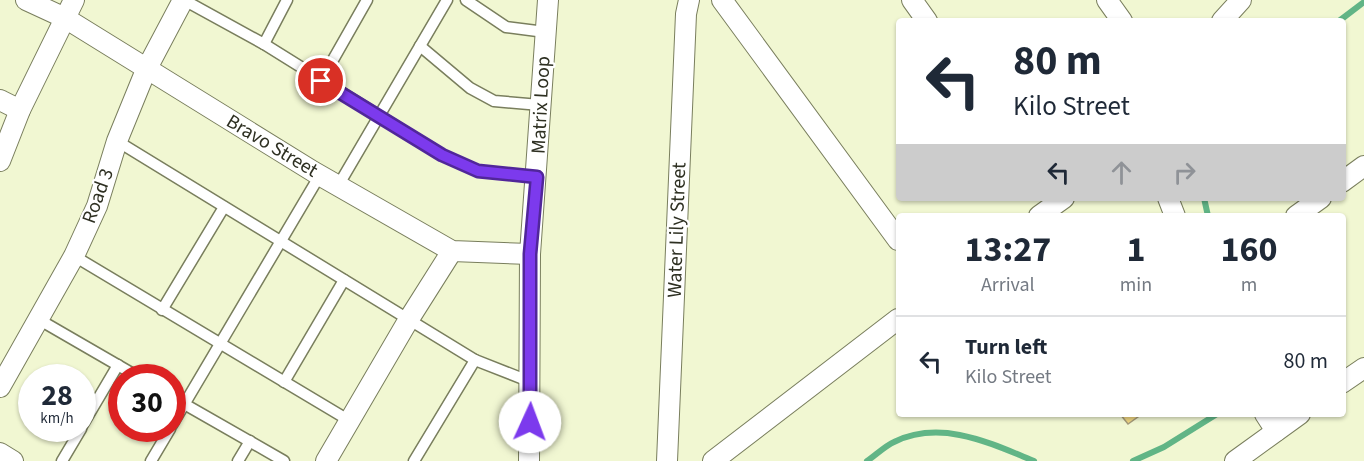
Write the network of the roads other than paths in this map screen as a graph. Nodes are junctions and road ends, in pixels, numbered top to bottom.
1 (26, 0) edge
2 (74, 0) edge
3 (184, 0) edge
4 (287, 0) edge
5 (367, 0) edge
6 (447, 0) edge
7 (466, 0) edge
8 (548, 0) edge
9 (689, 0) edge
10 (722, 0) edge
11 (912, 0) edge
12 (1107, 0) edge
13 (1241, 0) edge
14 (65, 18) junction
15 (925, 18) edge
16 (1120, 18) edge
17 (1225, 18) edge
18 (546, 32) junction
19 (264, 44) junction
20 (420, 46) junction
21 (146, 70) junction
22 (321, 81) junction
23 (0, 100) edge
24 (540, 105) junction
25 (20, 110) junction
26 (378, 117) junction
27 (117, 141) junction
28 (0, 161) edge
29 (1364, 166) edge
30 (320, 175) junction
31 (537, 177) junction
32 (1346, 179) edge
33 (338, 186) junction
34 (1058, 201) edge
35 (1317, 201) edge
36 (224, 207) junction
37 (1043, 213) edge
38 (1300, 213) edge
39 (896, 237) edge
40 (280, 241) junction
41 (452, 251) junction
42 (530, 254) junction
43 (74, 256) junction
44 (344, 280) junction
45 (162, 309) junction
46 (38, 319) junction
47 (409, 319) junction
48 (896, 321) edge
49 (220, 344) junction
50 (475, 360) junction
51 (116, 364) edge
52 (1364, 368) edge
53 (1346, 380) edge
54 (108, 382) edge
55 (284, 382) junction
56 (531, 382) junction
57 (0, 387) edge
58 (186, 402) edge
59 (96, 403) edge
60 (186, 405) edge
61 (1267, 417) edge
62 (1296, 417) edge
63 (350, 421) junction
64 (1276, 431) junction
65 (250, 441) junction
66 (73, 442) edge
67 (162, 442) edge
68 (0, 453) edge
69 (1243, 459) edge
70 (13, 461) edge
71 (62, 461) edge
72 (151, 461) edge
73 (238, 461) edge
74 (284, 461) edge
75 (326, 461) edge
76 (414, 461) edge
77 (529, 461) edge
78 (667, 461) edge
79 (713, 461) edge

1 - 14 street, Bravo Street
2 - 14 street
3 - 19 lane
3 - 21 street, Road 3
4 - 19 lane
5 - 22 lane
6 - 20 lane
7 - 18 lane
8 - 18 street, Matrix Loop
9 - 78 street, Water Lily Street
10 - 39 street
11 - 15 street
12 - 16 street
13 - 17 street
14 - 21 street, Bravo Street
14 - 25 street
18 - 24 street, Matrix Loop
19 - 22 lane
20 - 24 lane
20 - 26 lane
21 - 27 street, Road 3
21 - 30 street, Bravo Street
22 - 26 lane
23 - 25 street
24 - 31 street, Matrix Loop
25 - 28 street
26 - 31 lane
26 - 33 lane
27 - 36 lane
27 - 43 street, Road 3
29 - 32 street
30 - 33 street, Bravo Street
30 - 40 lane
31 - 42 street, Matrix Loop
33 - 41 street, Bravo Street
34 - 37 street
35 - 38 street
36 - 40 lane
36 - 45 lane
40 - 44 lane
40 - 49 lane
41 - 42 street, Bravo Street
41 - 47 street
42 - 56 street, Matrix Loop
43 - 45 lane
43 - 46 street, Road 3
44 - 47 lane
44 - 55 lane
45 - 49 lane
46 - 51 lane
46 - 57 street, Road 3
47 - 50 lane
47 - 63 street
48 - 79 street
49 - 55 lane
49 - 58 lane
50 - 56 lane
50 - 76 lane
52 - 53 street
54 - 59 lane
55 - 63 lane
56 - 77 street, Matrix Loop
60 - 65 lane
61 - 64 street
62 - 64 street
63 - 75 street
64 - 69 street
65 - 73 lane
65 - 74 lane
66 - 71 lane
67 - 72 lane
68 - 70 street

